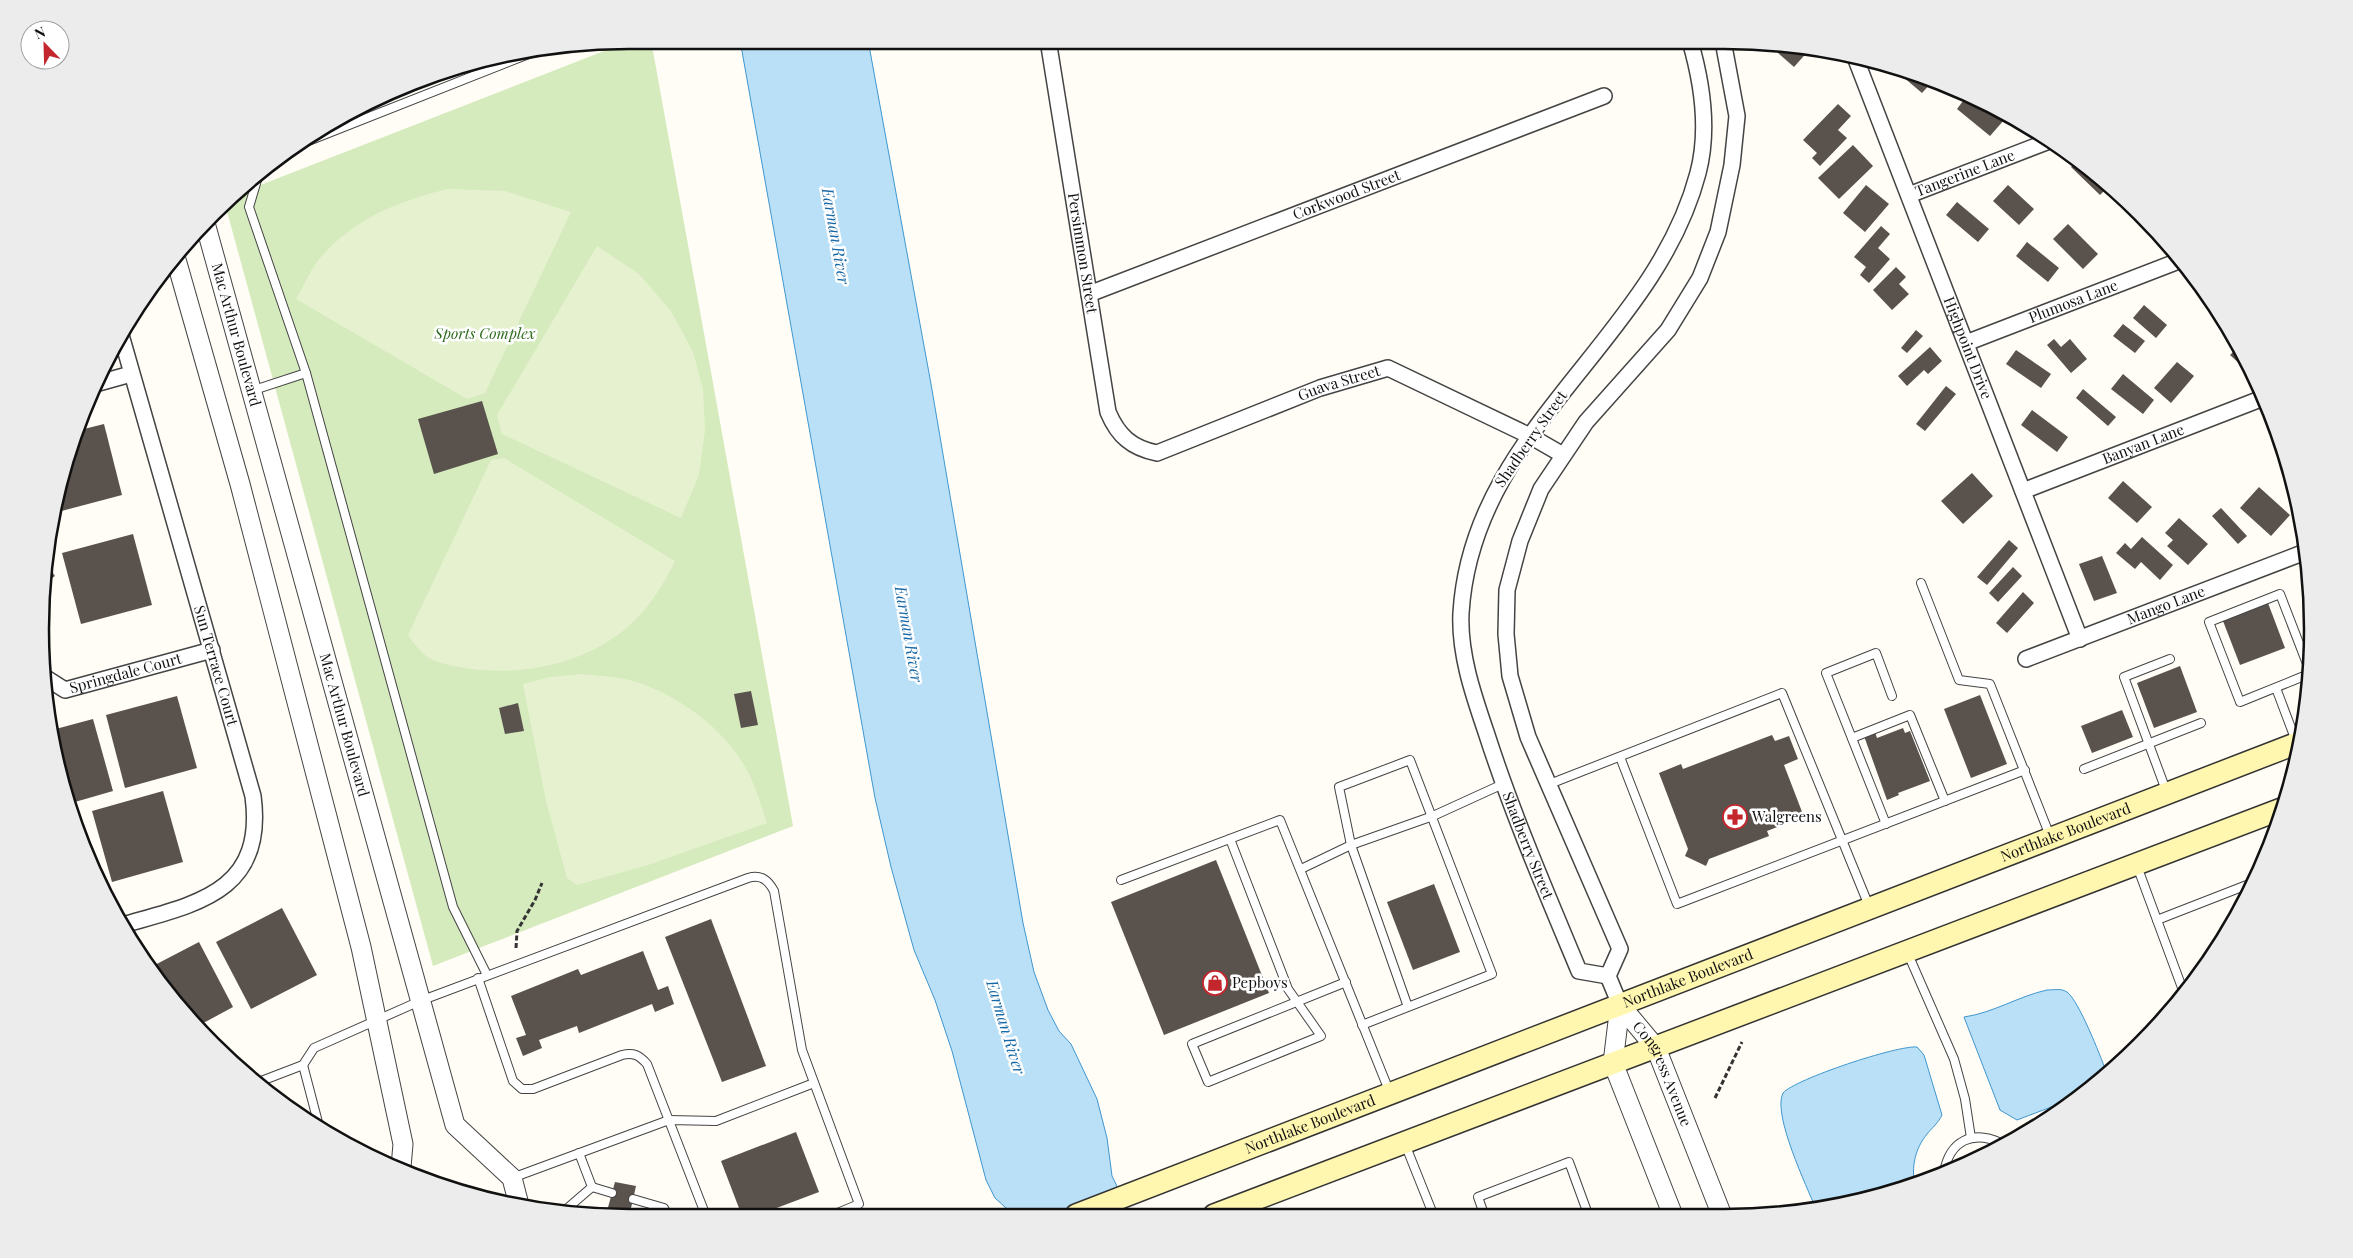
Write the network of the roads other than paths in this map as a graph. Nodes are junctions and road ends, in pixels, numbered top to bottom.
1 (1049, 49) edge
2 (1692, 49) edge
3 (1724, 49) edge
4 (1858, 65) edge
5 (487, 67) edge
6 (1604, 96) dead end
7 (331, 132) edge
8 (2041, 144) edge
9 (254, 186) edge
10 (1908, 195) junction
11 (207, 231) edge
12 (2174, 263) edge
13 (177, 266) edge
14 (1089, 294) junction
15 (1966, 343) junction
16 (123, 344) edge
17 (306, 373) junction
18 (132, 374) junction
19 (105, 381) edge
20 (251, 392) junction
21 (2257, 401) edge
22 (1530, 436) junction
23 (1144, 450) joint
24 (1563, 456) junction
25 (2023, 491) junction
26 (2299, 555) edge
27 (1921, 583) dead end
28 (2080, 639) junction
29 (212, 650) junction
30 (2303, 654) edge
31 (2026, 659) dead end
32 (2170, 659) dead end
33 (2302, 677) edge
34 (51, 681) edge
35 (2276, 688) junction
36 (1892, 696) dead end
37 (2201, 723) dead end
38 (2294, 733) edge
39 (1852, 738) junction
40 (2149, 744) junction
41 (2292, 744) edge
42 (1620, 757) junction
43 (2084, 769) dead end
44 (2025, 770) junction
45 (1503, 784) junction
46 (1547, 785) junction
47 (2167, 793) junction
48 (1945, 801) junction
49 (2274, 812) edge
50 (1433, 816) junction
51 (1886, 824) junction
52 (2051, 838) junction
53 (1230, 839) junction
54 (1842, 841) junction
55 (1351, 845) junction
56 (2136, 865) junction
57 (1301, 869) junction
58 (1121, 880) dead end
59 (2244, 886) edge
60 (1870, 909) junction
61 (2157, 920) junction
62 (129, 923) edge
63 (1907, 952) junction
64 (487, 975) junction
65 (1608, 976) junction
66 (478, 978) junction
67 (1346, 982) junction
68 (2181, 985) edge
69 (420, 1001) junction
70 (1297, 1002) junction
71 (1620, 1005) junction
72 (1408, 1007) junction
73 (375, 1022) junction
74 (1362, 1025) junction
75 (1656, 1048) junction
76 (1613, 1063) junction
77 (303, 1065) junction
78 (264, 1080) edge
79 (814, 1084) junction
80 (1390, 1095) junction
81 (317, 1117) edge
82 (669, 1120) junction
83 (1972, 1138) junction
84 (1996, 1141) edge
85 (1404, 1142) junction
86 (579, 1153) junction
87 (401, 1162) edge
88 (1945, 1165) edge
89 (512, 1178) junction
90 (592, 1187) junction
91 (612, 1193) dead end
92 (518, 1198) edge
93 (633, 1199) dead end
94 (570, 1206) edge
95 (664, 1209) edge
96 (703, 1209) edge
97 (847, 1209) edge
98 (1091, 1209) edge
99 (1230, 1209) edge
100 (1431, 1209) edge
101 (1482, 1209) edge
102 (1586, 1209) edge
103 (1670, 1209) edge
104 (1719, 1209) edge

1 - 14 street, Persimmon Street
2 - 22 street, Shadberry Street
3 - 24 street
4 - 10 street, Highpoint Drive
5 - 7 lane
6 - 14 street, Corkwood Street
8 - 10 street, Tangerine Lane
9 - 17 lane
10 - 15 street, Highpoint Drive
11 - 20 street, Mac Arthur Boulevard
12 - 15 street, Plumosa Lane
13 - 73 street
14 - 23 street, Persimmon Street
15 - 25 street, Highpoint Drive
16 - 18 street, Sun Terrace Court
17 - 20 lane
17 - 64 lane
18 - 19 street
18 - 29 street, Sun Terrace Court
20 - 69 street, Mac Arthur Boulevard
21 - 25 street, Banyan Lane
22 - 23 street, Guava Street
22 - 24 street, Guava Street
22 - 45 street, Shadberry Street
24 - 46 street
25 - 28 street, Highpoint Drive
26 - 28 street, Mango Lane
27 - 44 lane
28 - 31 street, Mango Lane
29 - 34 street, Springdale Court
29 - 62 street, Sun Terrace Court
30 - 35 lane
32 - 40 lane
33 - 35 lane
35 - 38 lane
36 - 39 lane
37 - 40 lane
39 - 48 lane
39 - 51 lane
40 - 43 lane
40 - 47 lane
41 - 47 main road, Northlake Boulevard
42 - 46 lane
42 - 54 lane
42 - 54 lane
44 - 48 lane
44 - 52 lane
45 - 50 lane
45 - 65 street, Shadberry Street
46 - 65 street
47 - 52 main road, Northlake Boulevard
48 - 51 lane
49 - 56 main road
50 - 55 lane
50 - 55 lane
50 - 72 lane
51 - 54 lane
52 - 60 main road, Northlake Boulevard
53 - 57 lane
53 - 58 lane
53 - 70 lane
54 - 60 lane
55 - 57 lane
55 - 72 lane
56 - 61 lane
56 - 63 main road
57 - 67 lane
59 - 61 lane
60 - 71 main road, Northlake Boulevard
61 - 68 lane
63 - 75 main road
63 - 83 lane
64 - 66 lane
64 - 79 lane
65 - 71 street
66 - 69 lane
66 - 82 lane
67 - 70 lane
67 - 74 lane
69 - 73 lane
69 - 89 street, Mac Arthur Boulevard
70 - 70 lane
71 - 75 street, Congress Avenue
71 - 76 street, Congress Avenue
71 - 80 main road, Northlake Boulevard
72 - 74 lane
73 - 77 lane
73 - 87 street
74 - 80 lane
75 - 76 main road
75 - 104 street, Congress Avenue
76 - 85 main road
76 - 103 street, Congress Avenue
77 - 78 lane
77 - 81 lane
79 - 82 lane
79 - 97 lane
80 - 98 main road, Northlake Boulevard
82 - 86 lane
82 - 96 lane
83 - 84 lane
83 - 88 lane
85 - 99 main road
85 - 100 lane
86 - 89 lane
86 - 90 lane
89 - 92 street
90 - 91 lane
90 - 94 lane
93 - 95 lane
101 - 102 lane

